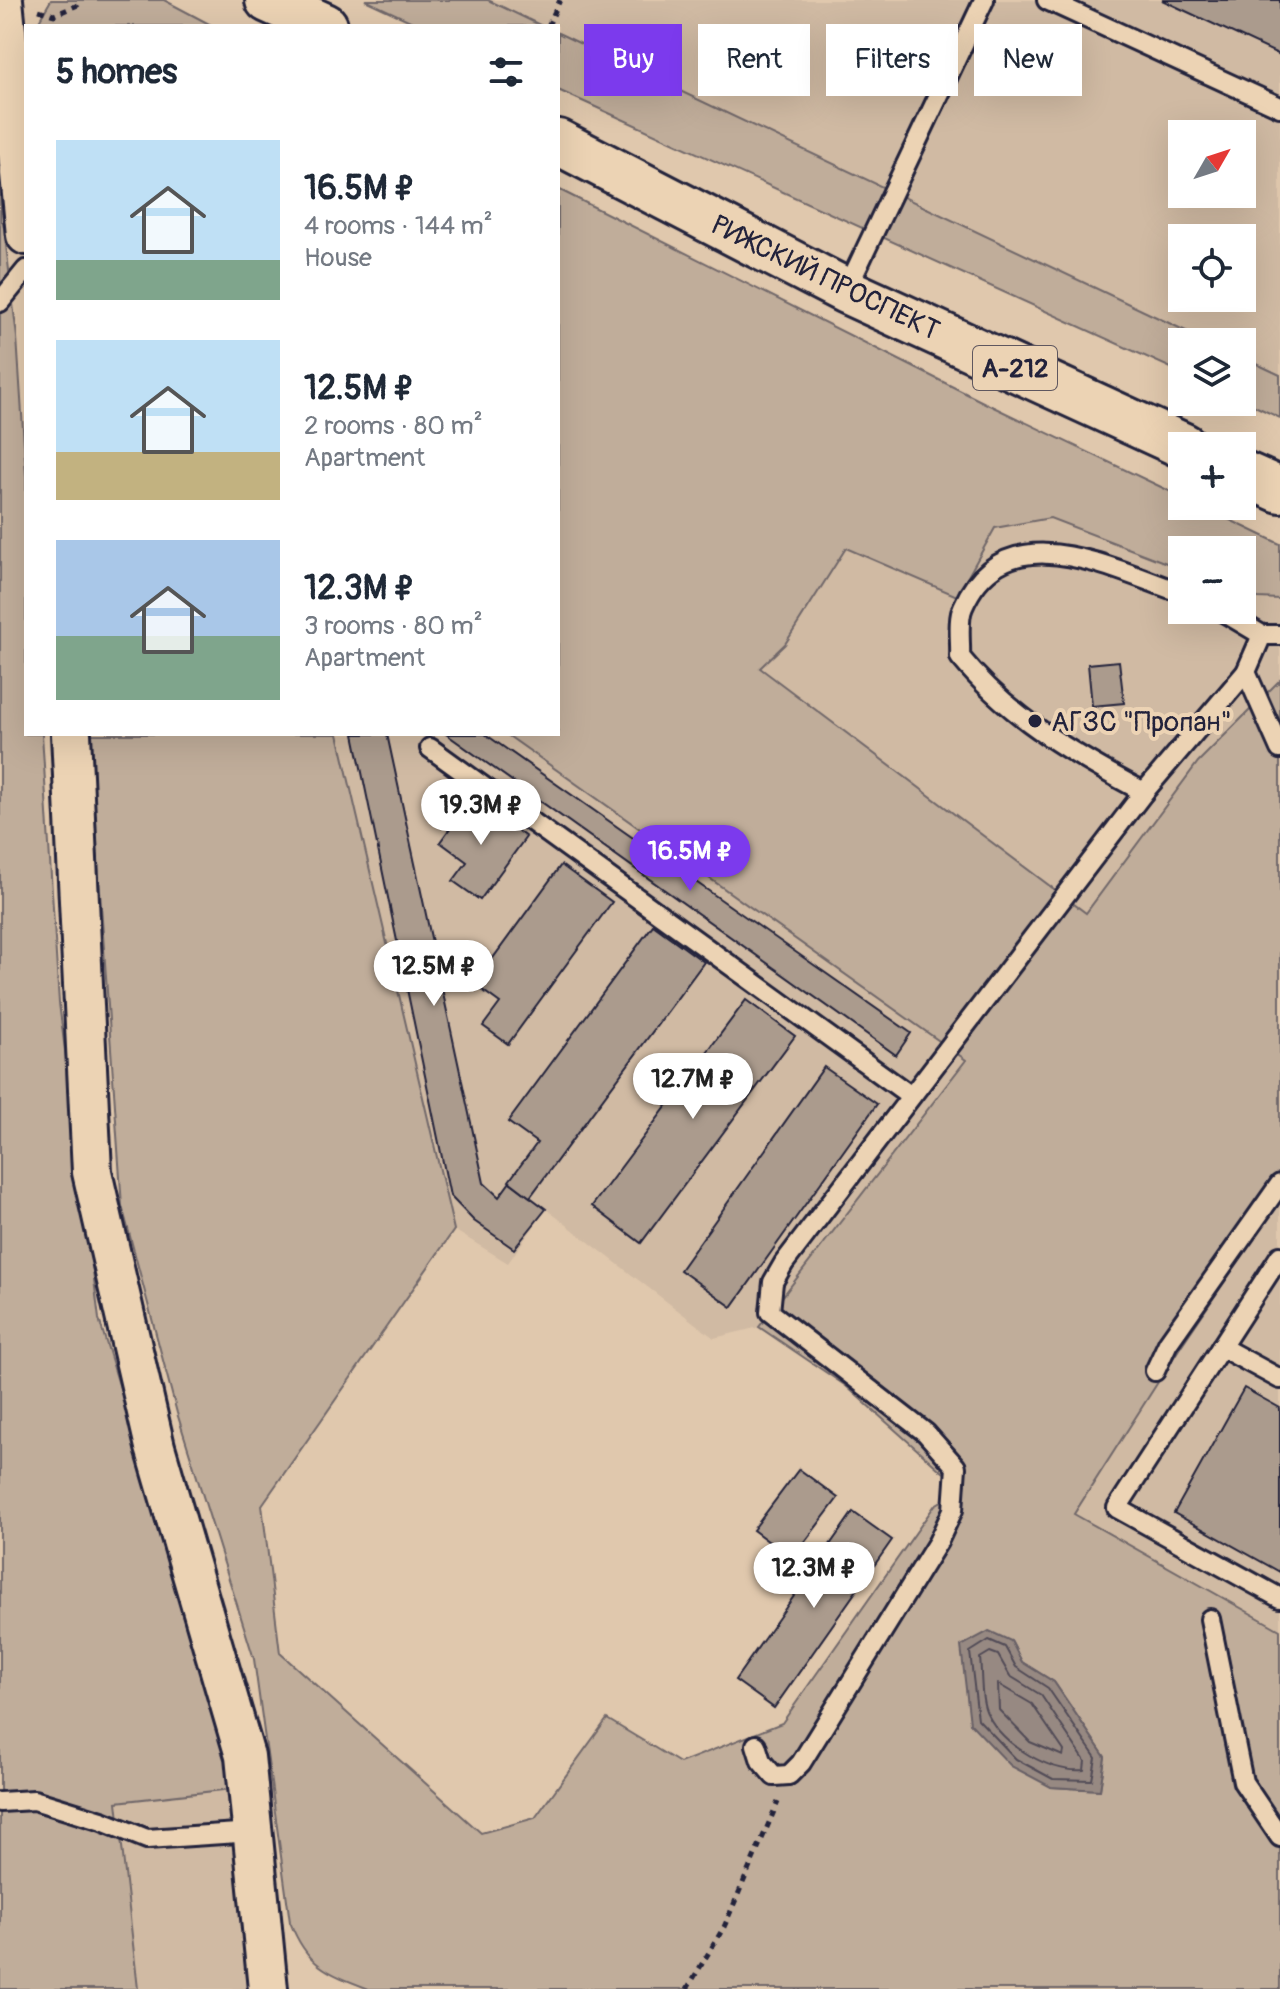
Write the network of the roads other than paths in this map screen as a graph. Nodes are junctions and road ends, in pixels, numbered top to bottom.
1 (268, 0) edge
2 (984, 0) edge
3 (1047, 0) edge
4 (16, 4) edge
5 (321, 24) edge
6 (1280, 107) edge
7 (560, 143) edge
8 (24, 189) edge
9 (24, 272) edge
10 (846, 291) junction
11 (0, 302) edge
12 (1168, 439) edge
13 (1256, 479) edge
14 (1280, 490) edge
15 (1168, 588) edge
16 (1249, 624) edge
17 (1271, 635) edge
18 (1246, 672) junction
19 (71, 736) edge
20 (430, 748) dead end
21 (1280, 749) edge
22 (1144, 792) junction
23 (911, 1096) junction
24 (1280, 1184) edge
25 (1280, 1256) edge
26 (1221, 1347) junction
27 (1155, 1371) dead end
28 (1280, 1379) edge
29 (1280, 1598) edge
30 (1210, 1619) dead end
31 (756, 1745) dead end
32 (0, 1802) edge
33 (253, 1832) junction
34 (1280, 1837) edge
35 (268, 1989) edge

1 - 5 highway
2 - 10 lane
3 - 6 lane
4 - 8 street
7 - 10 highway, РИЖСКИЙ ПРОСПЕКТ / А-212
9 - 11 lane
10 - 12 highway, РИЖСКИЙ ПРОСПЕКТ / А-212
13 - 14 highway
15 - 22 lane
16 - 17 lane
17 - 18 lane
18 - 21 lane
18 - 22 lane
19 - 33 street
20 - 23 lane
22 - 23 lane
23 - 31 lane
24 - 27 lane
25 - 26 lane
26 - 28 lane
26 - 29 lane
30 - 34 lane
32 - 33 lane
33 - 35 street

